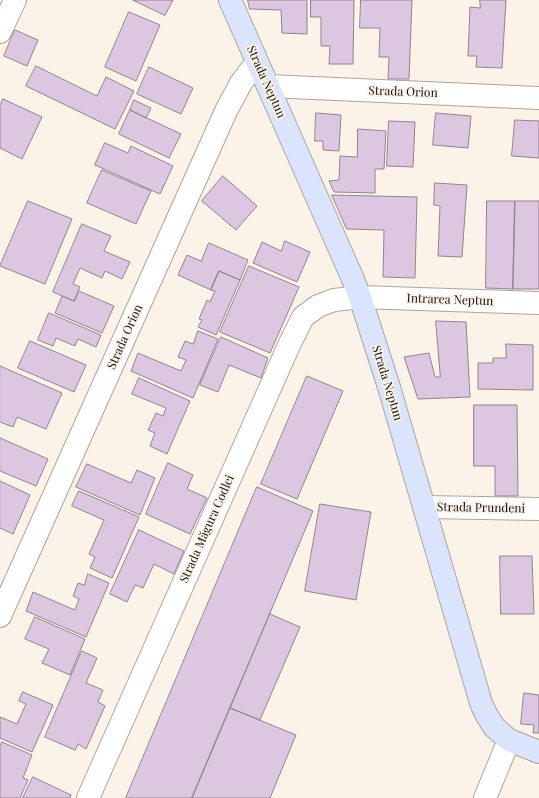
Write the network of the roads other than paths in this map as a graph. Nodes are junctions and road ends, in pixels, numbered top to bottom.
1 (15, 0) edge
2 (230, 0) edge
3 (0, 32) edge
4 (257, 62) junction
5 (268, 86) junction
6 (539, 98) edge
7 (360, 297) junction
8 (539, 303) edge
9 (424, 507) junction
10 (539, 509) edge
11 (0, 616) edge
12 (509, 740) junction
13 (539, 752) edge
14 (88, 798) edge
15 (485, 798) edge

1 - 3 street
2 - 4 street, Strada Neptun
4 - 5 street, Strada Neptun
4 - 11 street, Strada Orion
5 - 6 street, Strada Orion
5 - 7 street, Strada Neptun
7 - 8 street, Intrarea Neptun
7 - 9 street, Strada Neptun
7 - 14 street, Strada Măgura Codlei
9 - 10 street, Strada Prundeni
9 - 12 street, Strada Neptun
12 - 13 street, Strada Neptun
12 - 15 street

